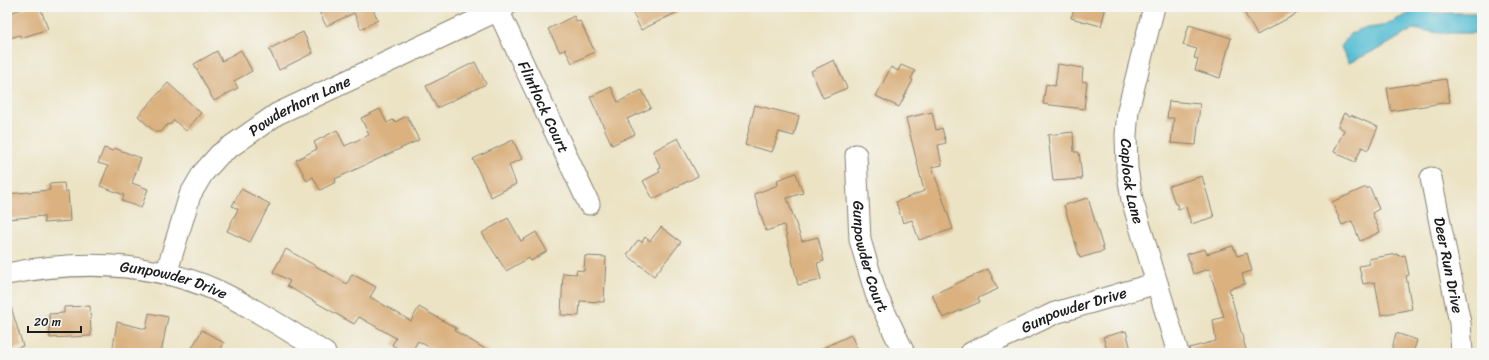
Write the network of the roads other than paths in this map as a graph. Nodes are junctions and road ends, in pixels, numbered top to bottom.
1 (1154, 7) edge
2 (501, 8) edge
3 (856, 155) dead end
4 (1431, 178) dead end
5 (589, 204) dead end
6 (7, 274) edge
7 (166, 274) junction
8 (1157, 283) junction
9 (297, 346) edge
10 (325, 353) edge
11 (904, 353) edge
12 (971, 353) edge
13 (1178, 353) edge
14 (1462, 353) edge

1 - 8 street, Caplock Lane
2 - 5 street, Flintlock Court
2 - 7 street, Powderhorn Lane
3 - 11 street, Gunpowder Court
4 - 14 street, Deer Run Drive
6 - 7 street, Gunpowder Drive
7 - 9 street, Gunpowder Drive
8 - 12 street, Gunpowder Drive
8 - 13 street, Caplock Lane
9 - 10 street, Gunpowder Drive

